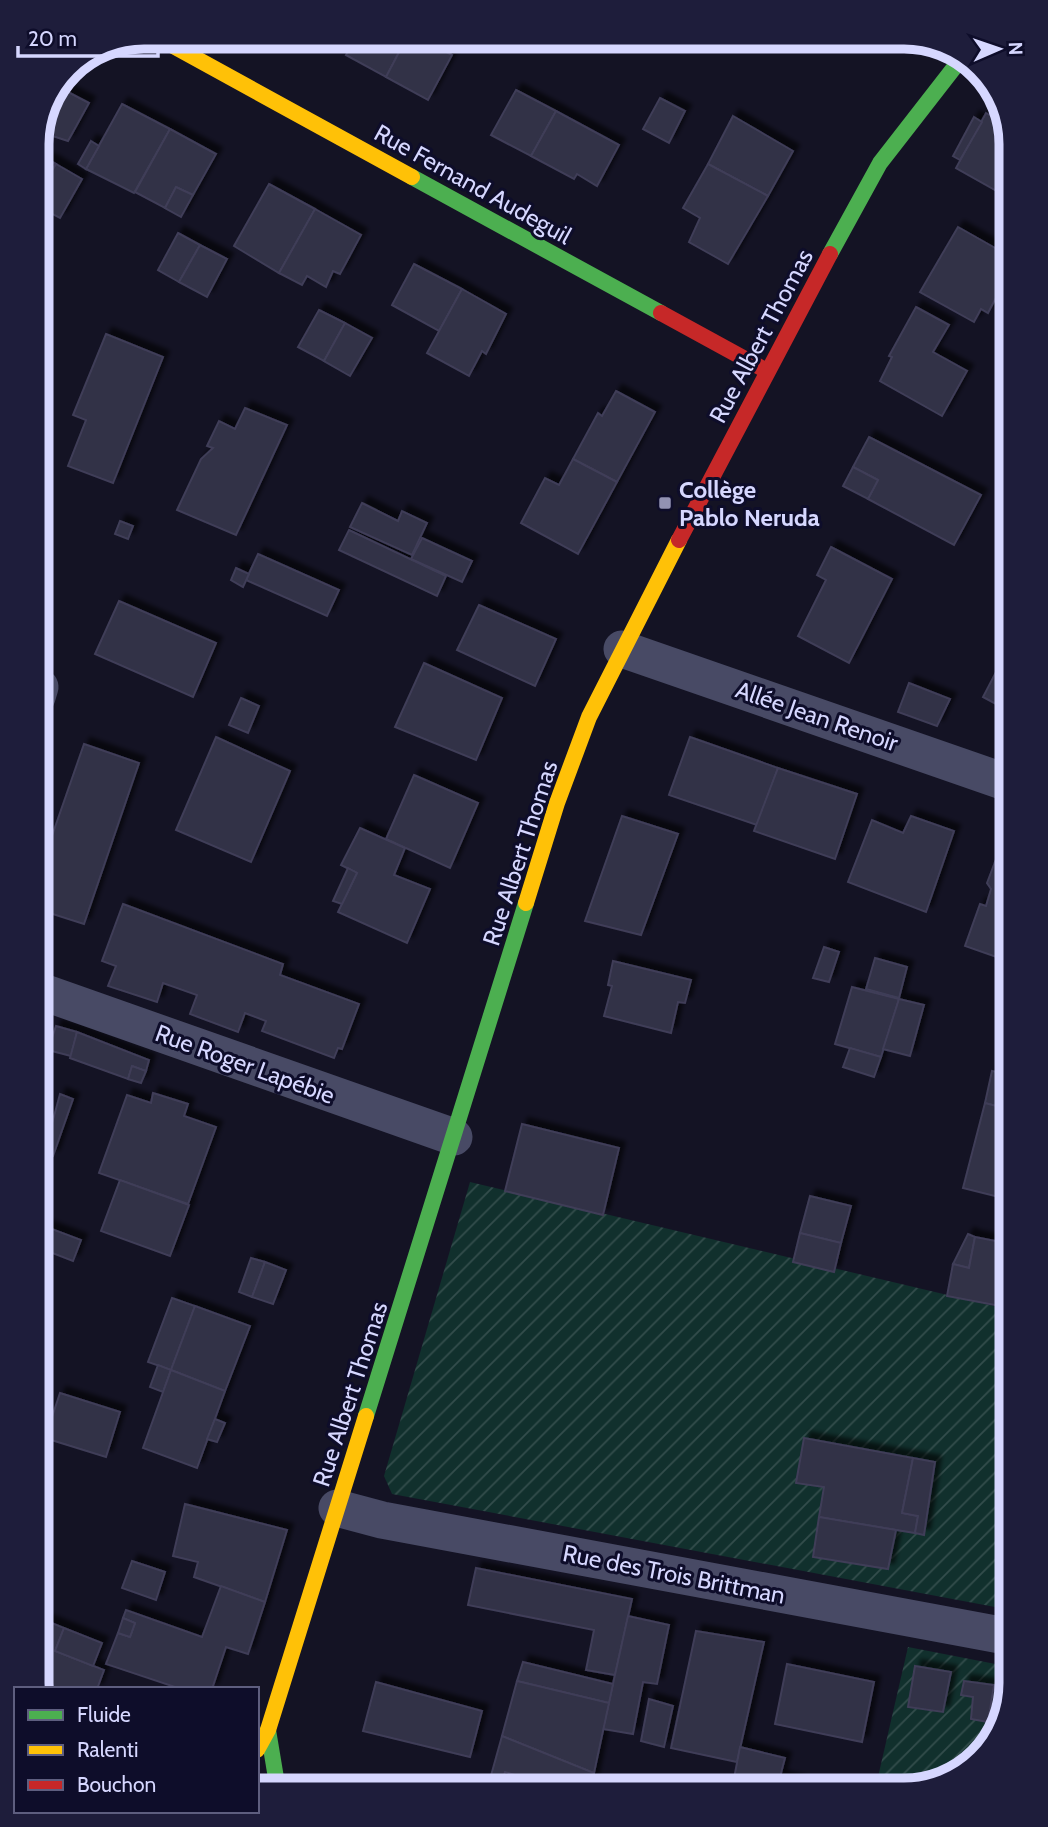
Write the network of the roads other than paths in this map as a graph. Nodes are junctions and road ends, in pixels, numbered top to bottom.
1 (179, 49) edge
2 (956, 65) edge
3 (767, 370) junction
4 (622, 649) junction
5 (999, 780) edge
6 (49, 994) edge
7 (454, 1137) junction
8 (337, 1508) junction
9 (999, 1635) edge
10 (268, 1730) junction
11 (259, 1746) edge
12 (276, 1778) edge

1 - 3 street, Rue Fernand Audeguil
2 - 3 street, Rue Albert Thomas
3 - 4 street, Rue Albert Thomas
4 - 5 street, Allée Jean Renoir
4 - 7 street, Rue Albert Thomas
6 - 7 street, Rue Roger Lapébie
7 - 8 street, Rue Albert Thomas
8 - 9 street, Rue des Trois Brittman
8 - 10 street, Rue Albert Thomas
10 - 11 street, Rue Albert Thomas
10 - 12 street, Rue Albert Thomas

